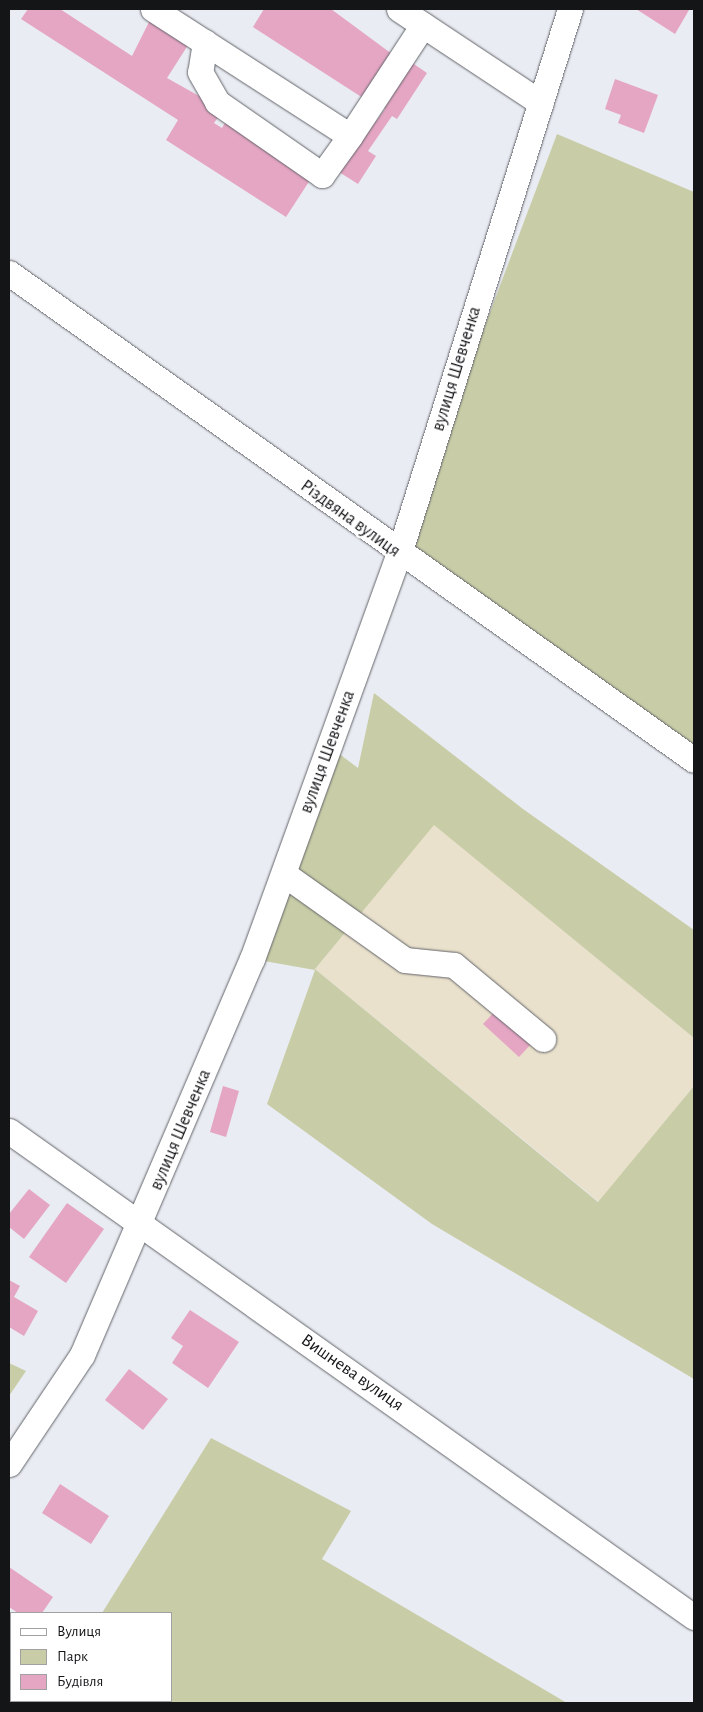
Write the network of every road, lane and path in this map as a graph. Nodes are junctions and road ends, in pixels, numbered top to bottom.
1 (153, 9) edge
2 (399, 9) edge
3 (570, 9) edge
4 (423, 25) junction
5 (205, 42) junction
6 (541, 103) junction
7 (350, 136) junction
8 (9, 273) edge
9 (399, 554) junction
10 (694, 760) edge
11 (284, 874) junction
12 (543, 1039) dead end
13 (9, 1131) edge
14 (141, 1223) junction
15 (9, 1464) edge
16 (694, 1617) edge

1 - 5 street
2 - 4 street
3 - 6 street, вулиця Шевченка
4 - 6 street
4 - 7 street
5 - 7 street
5 - 7 street
6 - 9 street, вулиця Шевченка
8 - 9 street, Різдвяна вулиця
9 - 10 street, Різдвяна вулиця
9 - 11 street, вулиця Шевченка
11 - 12 street
11 - 14 street, вулиця Шевченка
13 - 14 street, Вишнева вулиця
14 - 15 street, вулиця Шевченка
14 - 16 street, Вишнева вулиця

